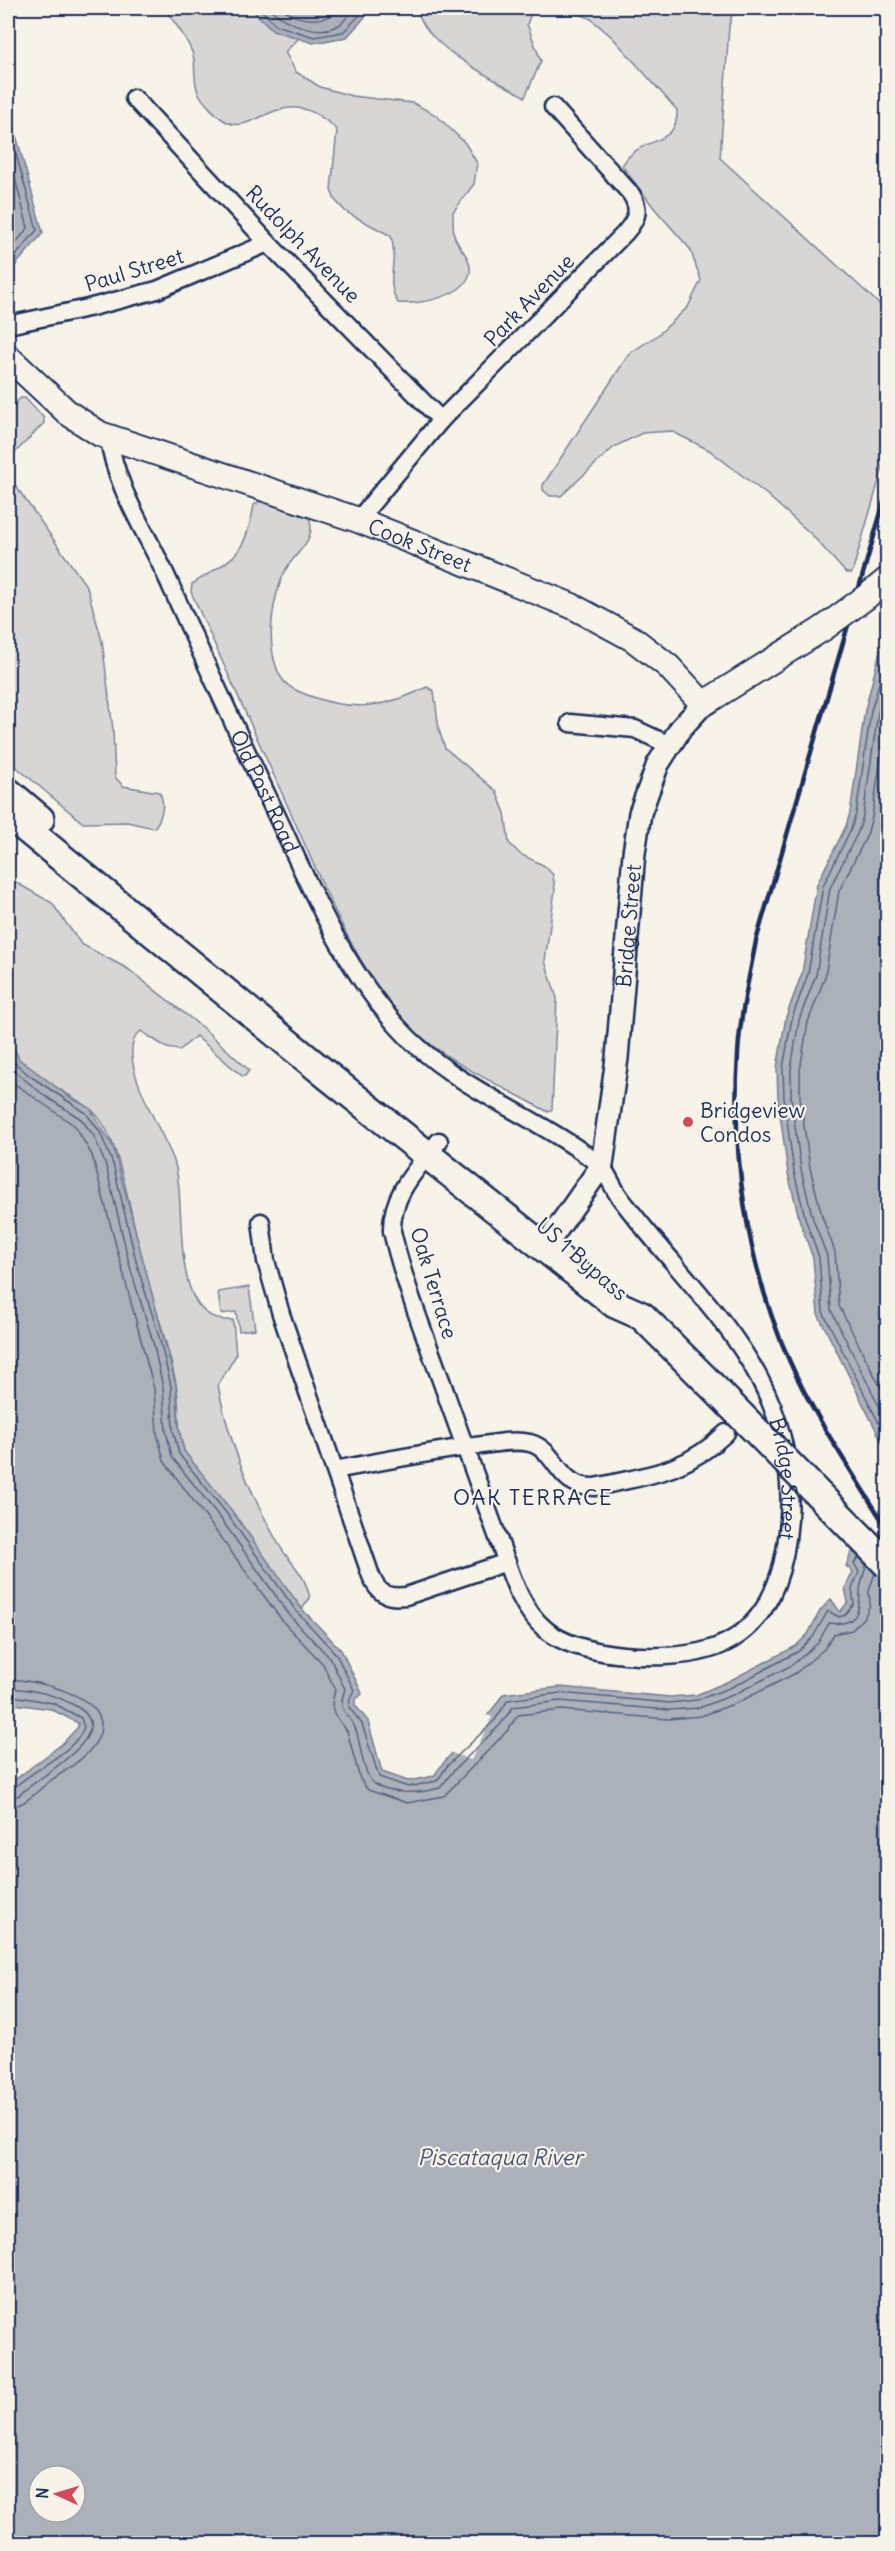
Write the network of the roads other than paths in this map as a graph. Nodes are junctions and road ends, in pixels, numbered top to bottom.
1 (134, 98) dead end
2 (553, 107) dead end
3 (268, 243) junction
4 (8, 325) edge
5 (8, 357) edge
6 (441, 420) junction
7 (109, 438) junction
8 (358, 520) junction
9 (888, 579) edge
10 (703, 704) junction
11 (570, 723) dead end
12 (669, 745) junction
13 (8, 792) edge
14 (8, 814) edge
15 (433, 1148) junction
16 (602, 1166) junction
17 (261, 1222) dead end
18 (549, 1240) junction
19 (726, 1432) dead end
20 (465, 1447) junction
21 (335, 1470) junction
22 (507, 1562) junction
23 (888, 1565) edge
24 (547, 1631) joint

1 - 3 street, Rudolph Avenue
2 - 6 street, Park Avenue
3 - 4 street, Paul Street
3 - 6 street, Rudolph Avenue
5 - 7 main road
6 - 8 street, Park Avenue
7 - 8 main road, Cook Street
7 - 16 street, Old Post Road
8 - 10 main road, Cook Street
9 - 10 main road, bridge
10 - 12 street, Bridge Street
11 - 12 street
12 - 16 street, Bridge Street
13 - 15 main road
14 - 15 main road
15 - 18 main road
15 - 18 main road, US 1 Bypass
15 - 20 street, Oak Terrace
16 - 18 street, Bridge Street
16 - 24 street, Bridge Street
17 - 21 street
18 - 23 main road, bridge
19 - 20 street
20 - 21 street
20 - 22 street, Oak Terrace
21 - 22 street
22 - 24 street, Oak Terrace

